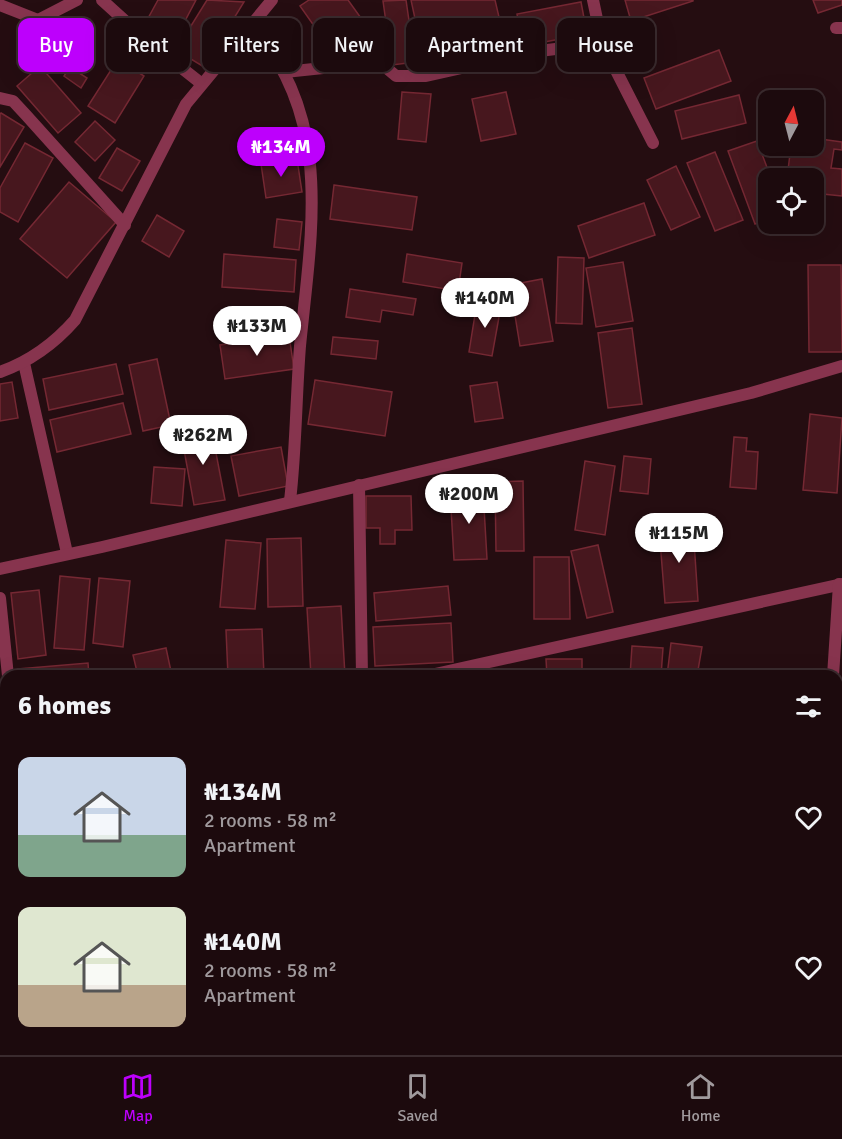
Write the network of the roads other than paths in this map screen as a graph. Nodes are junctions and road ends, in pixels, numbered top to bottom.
1 (77, 0) edge
2 (102, 0) edge
3 (272, 0) edge
4 (593, 0) edge
5 (0, 5) edge
6 (256, 18) edge
7 (597, 18) edge
8 (557, 49) edge
9 (301, 70) edge
10 (212, 72) edge
11 (285, 72) edge
12 (617, 72) edge
13 (202, 84) junction
14 (0, 98) edge
15 (653, 143) dead end
16 (125, 225) junction
17 (24, 363) junction
18 (842, 366) edge
19 (0, 372) edge
20 (359, 486) junction
21 (290, 501) junction
22 (67, 553) junction
23 (0, 569) edge
24 (840, 584) edge
25 (0, 598) edge
26 (7, 670) edge
27 (362, 670) edge
28 (453, 670) edge
29 (833, 670) edge

1 - 5 street
2 - 13 street
3 - 6 street
4 - 7 street
8 - 9 street
10 - 13 street
11 - 21 street
12 - 15 street
13 - 16 street
14 - 16 street
16 - 17 street
17 - 19 street
17 - 22 street
18 - 20 street
20 - 21 street
20 - 27 street
21 - 22 street
22 - 23 street
24 - 28 street
24 - 29 street
25 - 26 street

